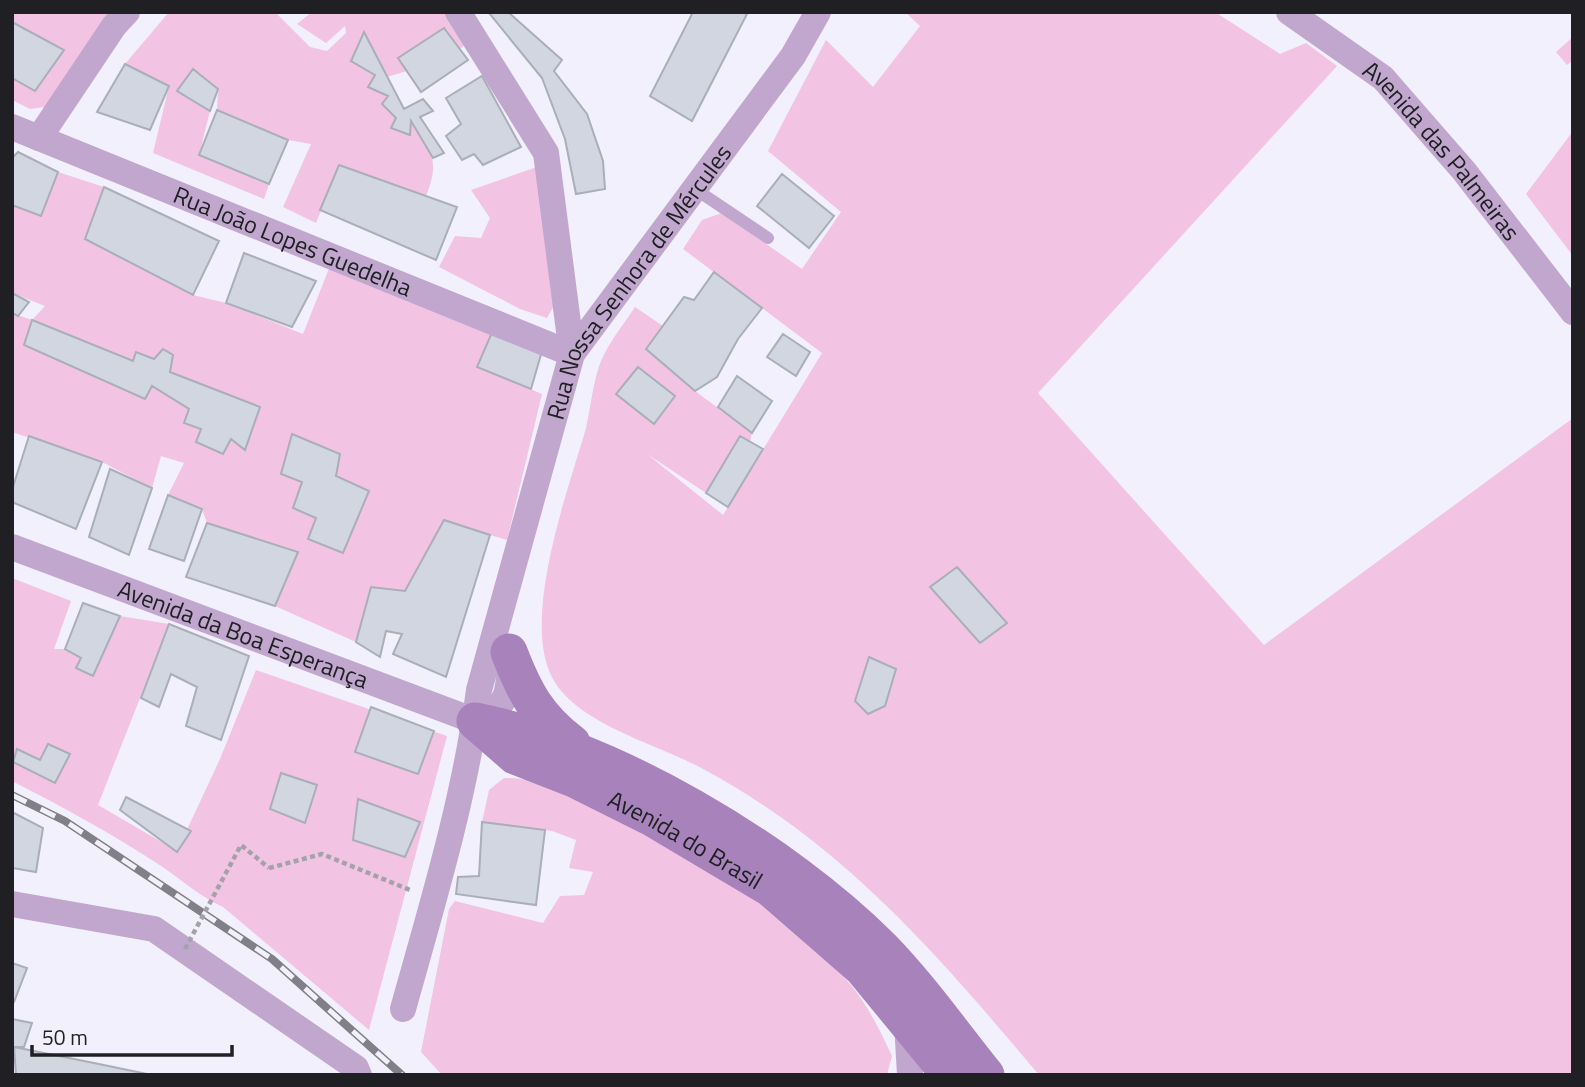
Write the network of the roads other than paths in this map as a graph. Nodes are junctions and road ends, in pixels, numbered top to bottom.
1 (127, 12) edge
2 (458, 12) edge
3 (818, 12) edge
4 (1289, 12) edge
5 (12, 127) edge
6 (39, 138) junction
7 (695, 189) junction
8 (768, 238) dead end
9 (1573, 312) edge
10 (572, 354) junction
11 (12, 547) edge
12 (511, 577) junction
13 (509, 652) junction
14 (475, 721) junction
15 (586, 754) junction
16 (12, 904) edge
17 (403, 1009) dead end
18 (907, 1022) junction
19 (359, 1075) edge
20 (910, 1075) edge
21 (950, 1075) edge
22 (986, 1075) edge

1 - 6 street
2 - 10 street
3 - 7 street, Rua Nossa Senhora de Mércules
4 - 9 street, Avenida das Palmeiras
5 - 6 street, Rua João Lopes Guedelha
6 - 10 street, Rua João Lopes Guedelha
7 - 8 lane
7 - 10 street, Rua Nossa Senhora de Mércules
10 - 12 street, Rua Nossa Senhora de Mércules
11 - 14 street, Avenida da Boa Esperança
12 - 13 street, Rua Nossa Senhora de Mércules
12 - 14 street, Rua Nossa Senhora de Mércules
13 - 14 street, Rua Nossa Senhora de Mércules
13 - 15 main road, Avenida do Brasil
14 - 15 main road, Avenida do Brasil
14 - 17 street, Rua Nossa Senhora de Mércules
14 - 18 main road, Avenida do Brasil
15 - 22 main road, Avenida do Brasil
16 - 19 street
18 - 20 street
18 - 21 main road, Avenida do Brasil

